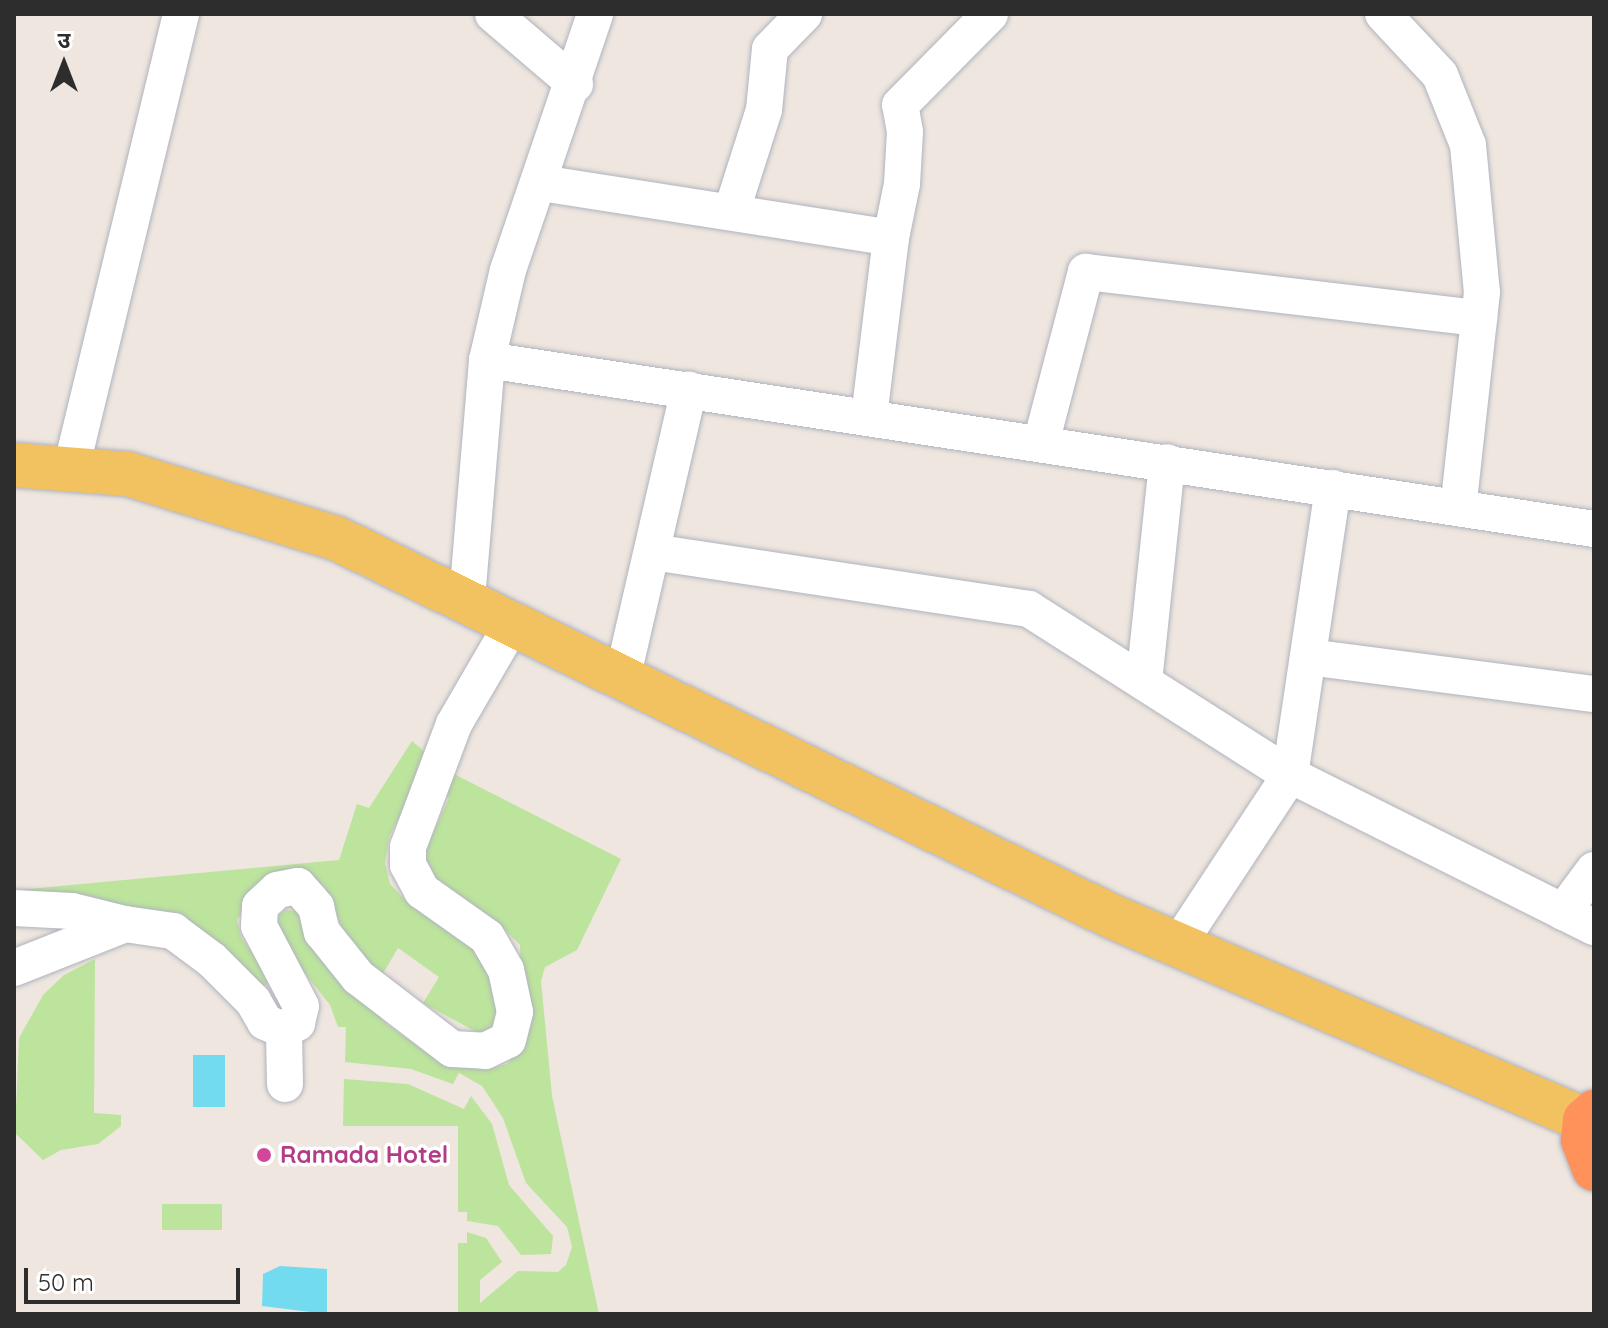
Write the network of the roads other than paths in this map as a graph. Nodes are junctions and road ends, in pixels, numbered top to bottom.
1 (181, 14) edge
2 (493, 14) edge
3 (595, 14) edge
4 (804, 14) edge
5 (990, 14) edge
6 (1383, 14) edge
7 (575, 84) junction
8 (541, 183) junction
9 (732, 210) junction
10 (891, 238) junction
11 (1479, 318) junction
12 (487, 360) junction
13 (689, 390) junction
14 (869, 417) junction
15 (1041, 443) junction
16 (1167, 462) junction
17 (14, 465) edge
18 (71, 469) junction
19 (1333, 488) junction
20 (1458, 508) junction
21 (1594, 529) edge
22 (652, 552) junction
23 (467, 599) junction
24 (514, 621) junction
25 (1308, 657) junction
26 (623, 675) junction
27 (1144, 682) junction
28 (1594, 694) edge
29 (1290, 775) junction
30 (1594, 870) edge
31 (14, 908) edge
32 (1579, 920) edge
33 (125, 924) junction
34 (1178, 945) junction
35 (14, 968) edge
36 (284, 1030) junction
37 (285, 1084) dead end
38 (1590, 1116) edge
39 (1594, 1169) edge

1 - 18 street
2 - 7 street
3 - 7 street
4 - 9 street
5 - 10 street
6 - 11 street
7 - 8 street
8 - 9 street
8 - 12 street
9 - 10 street
10 - 14 street
11 - 15 street
11 - 20 street
12 - 13 street
12 - 23 street
13 - 14 street
13 - 22 street
14 - 15 street
15 - 16 street
16 - 19 street
16 - 27 street
17 - 18 main road
18 - 23 main road
19 - 20 street
19 - 25 street
20 - 21 street
22 - 26 street
22 - 27 street
23 - 24 main road
24 - 26 main road
24 - 36 street
25 - 28 street
25 - 29 street
26 - 34 main road
27 - 29 street
29 - 32 street
29 - 34 street
30 - 32 street
31 - 33 street
33 - 35 street
33 - 36 street
34 - 38 main road
36 - 37 street
38 - 39 highway

